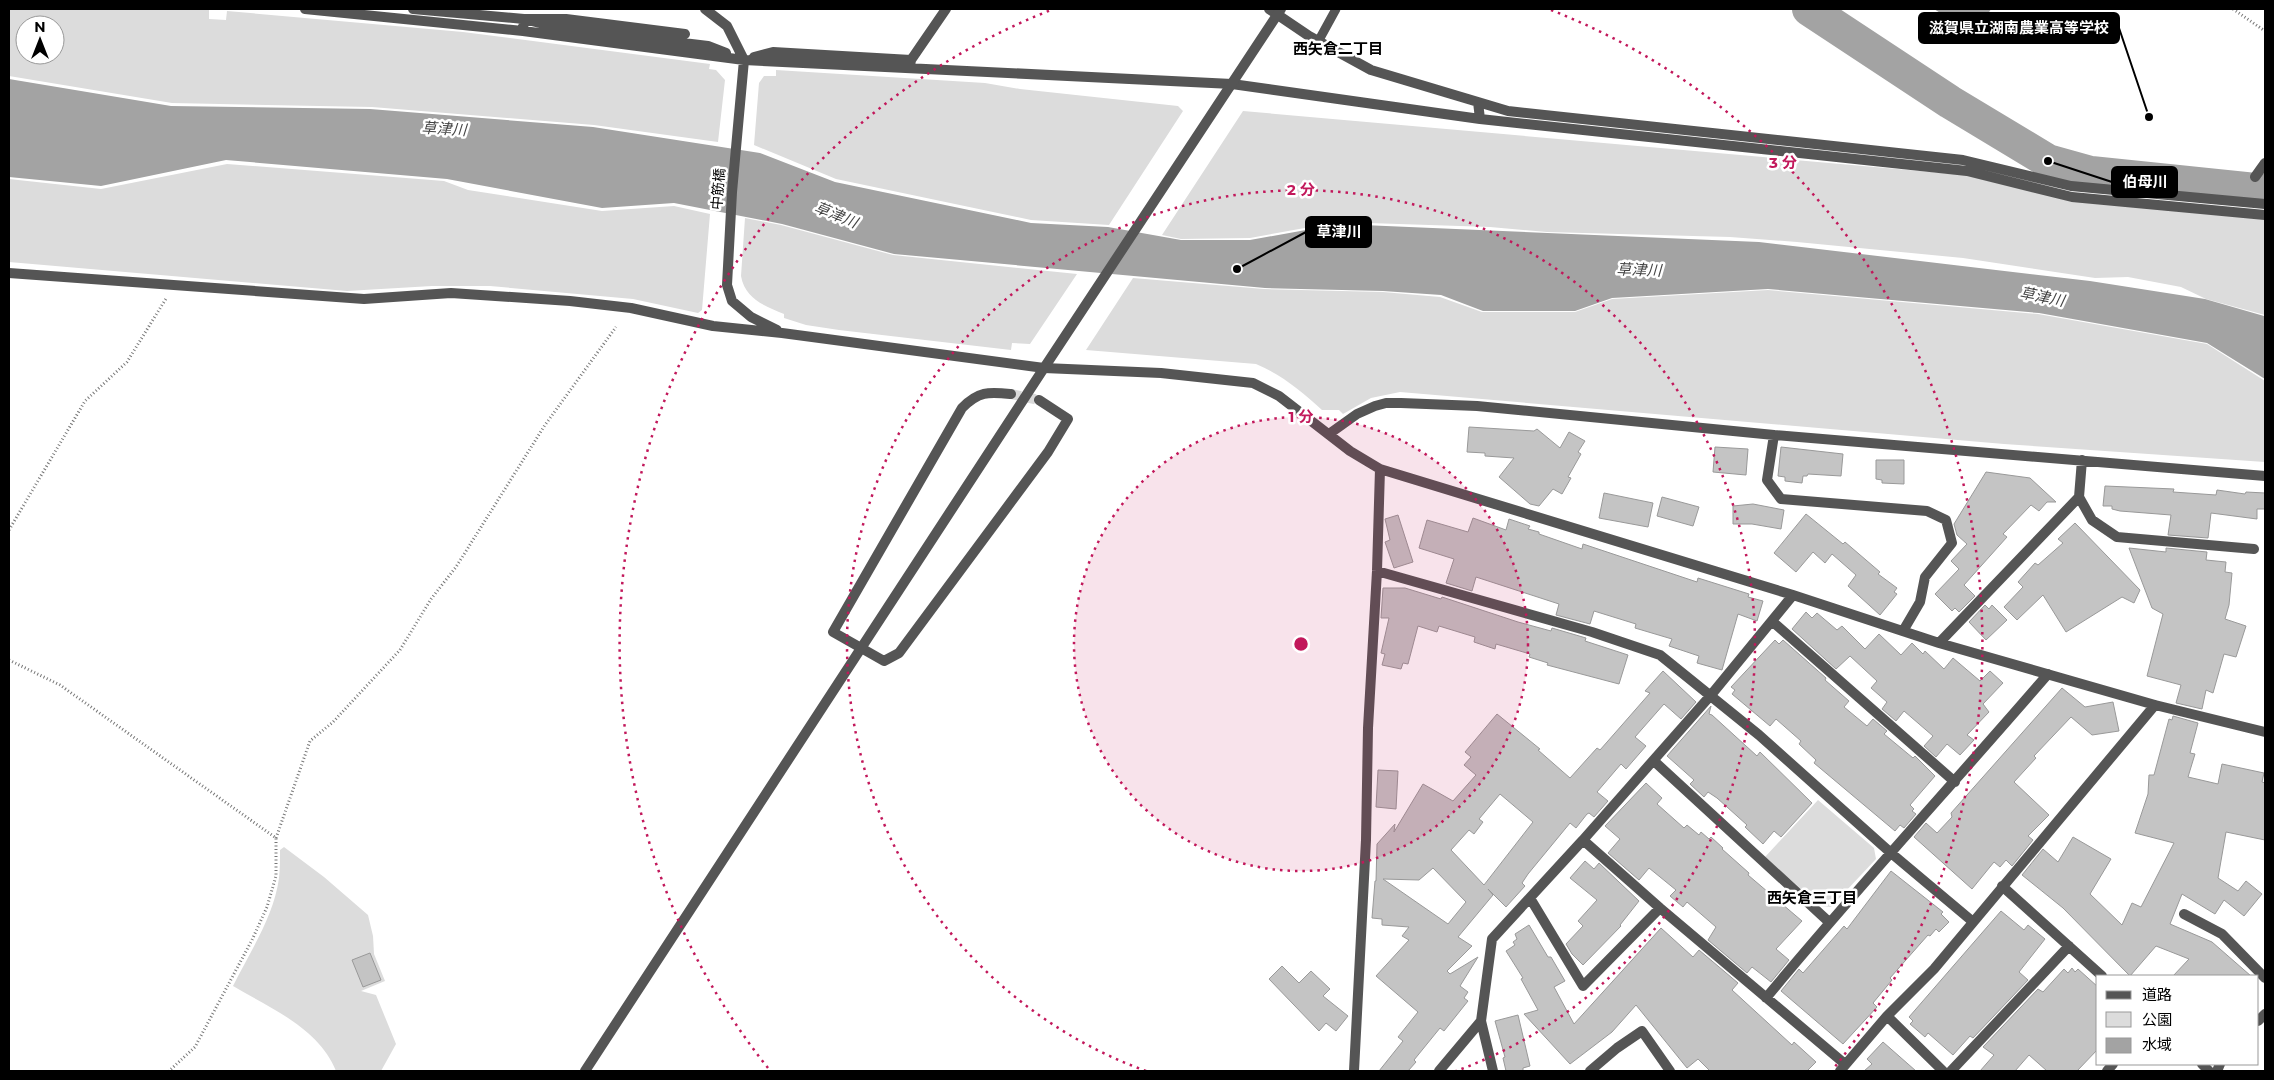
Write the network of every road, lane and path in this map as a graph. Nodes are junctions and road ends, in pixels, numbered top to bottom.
1 (306, 9) edge
2 (413, 9) edge
3 (706, 9) edge
4 (946, 9) edge
5 (1269, 9) edge
6 (1281, 9) edge
7 (1336, 9) edge
8 (2233, 9) edge
9 (524, 19) junction
10 (523, 31) junction
11 (2265, 31) edge
12 (685, 34) dead end
13 (1319, 40) junction
14 (744, 60) junction
15 (910, 64) junction
16 (1232, 84) junction
17 (1478, 102) junction
18 (1480, 119) junction
19 (1963, 160) junction
20 (2265, 163) edge
21 (1967, 171) junction
22 (2255, 177) dead end
23 (2265, 204) edge
24 (2265, 215) edge
25 (9, 273) edge
26 (174, 286) junction
27 (616, 327) dead end
28 (782, 333) junction
29 (1044, 368) junction
30 (1011, 394) tunnel mouth
31 (1039, 400) tunnel mouth
32 (1329, 434) junction
33 (1774, 435) junction
34 (2082, 460) junction
35 (1380, 469) junction
36 (2265, 476) edge
37 (2079, 497) junction
38 (9, 530) edge
39 (2254, 549) dead end
40 (1377, 572) junction
41 (1793, 595) junction
42 (1772, 622) junction
43 (1902, 631) junction
44 (1939, 643) junction
45 (861, 649) junction
46 (9, 660) edge
47 (2048, 674) junction
48 (1711, 695) junction
49 (2155, 705) junction
50 (2265, 732) edge
51 (1654, 761) junction
52 (1955, 782) junction
53 (276, 838) junction
54 (1583, 840) junction
55 (1891, 853) junction
56 (2002, 886) junction
57 (1530, 898) junction
58 (1660, 908) junction
59 (2184, 914) dead end
60 (1972, 921) junction
61 (1829, 922) junction
62 (2069, 946) junction
63 (2101, 975) edge
64 (2265, 978) edge
65 (1766, 998) junction
66 (1887, 1016) junction
67 (1481, 1021) junction
68 (1842, 1068) edge
69 (169, 1071) edge
70 (585, 1071) edge
71 (1354, 1071) edge
72 (1439, 1071) edge
73 (1493, 1071) edge
74 (1590, 1071) edge
75 (1670, 1071) edge
76 (1943, 1071) edge
77 (1951, 1071) edge

1 - 10 street
2 - 9 street
3 - 14 street
4 - 15 street
5 - 13 street
6 - 16 street
7 - 13 lane
8 - 11 path
9 - 10 street
9 - 12 street
9 - 14 street
10 - 14 street
13 - 17 street
14 - 15 street
14 - 28 street, 中筋橋
15 - 16 street
16 - 18 street
16 - 29 street
17 - 18 street
17 - 19 street
18 - 21 street
19 - 21 street
19 - 23 street
20 - 22 street
21 - 24 street
25 - 26 street
26 - 28 street
26 - 38 path
27 - 53 path
28 - 29 street
29 - 32 street
29 - 45 street
30 - 45 street
31 - 45 street
32 - 33 street
32 - 35 street
33 - 34 street
33 - 43 street
34 - 36 street
34 - 37 street
35 - 40 street
35 - 41 street
37 - 39 street
37 - 44 street
40 - 48 street
40 - 71 street
41 - 42 street
41 - 43 street
42 - 48 street
42 - 52 street
43 - 44 street
44 - 47 street
45 - 70 street
46 - 53 path
47 - 49 street
47 - 52 street
48 - 51 street
48 - 55 street
49 - 50 street
49 - 56 street
51 - 54 street
51 - 61 street
52 - 55 street
53 - 69 path
54 - 57 street
54 - 58 street
55 - 60 street
55 - 61 street
56 - 60 street
56 - 62 street
57 - 58 street
57 - 67 street
58 - 65 street
59 - 64 street
60 - 66 street
61 - 65 street
62 - 63 street
62 - 77 street
65 - 68 street
66 - 68 street
66 - 76 street
67 - 72 street
67 - 73 street
74 - 75 street

